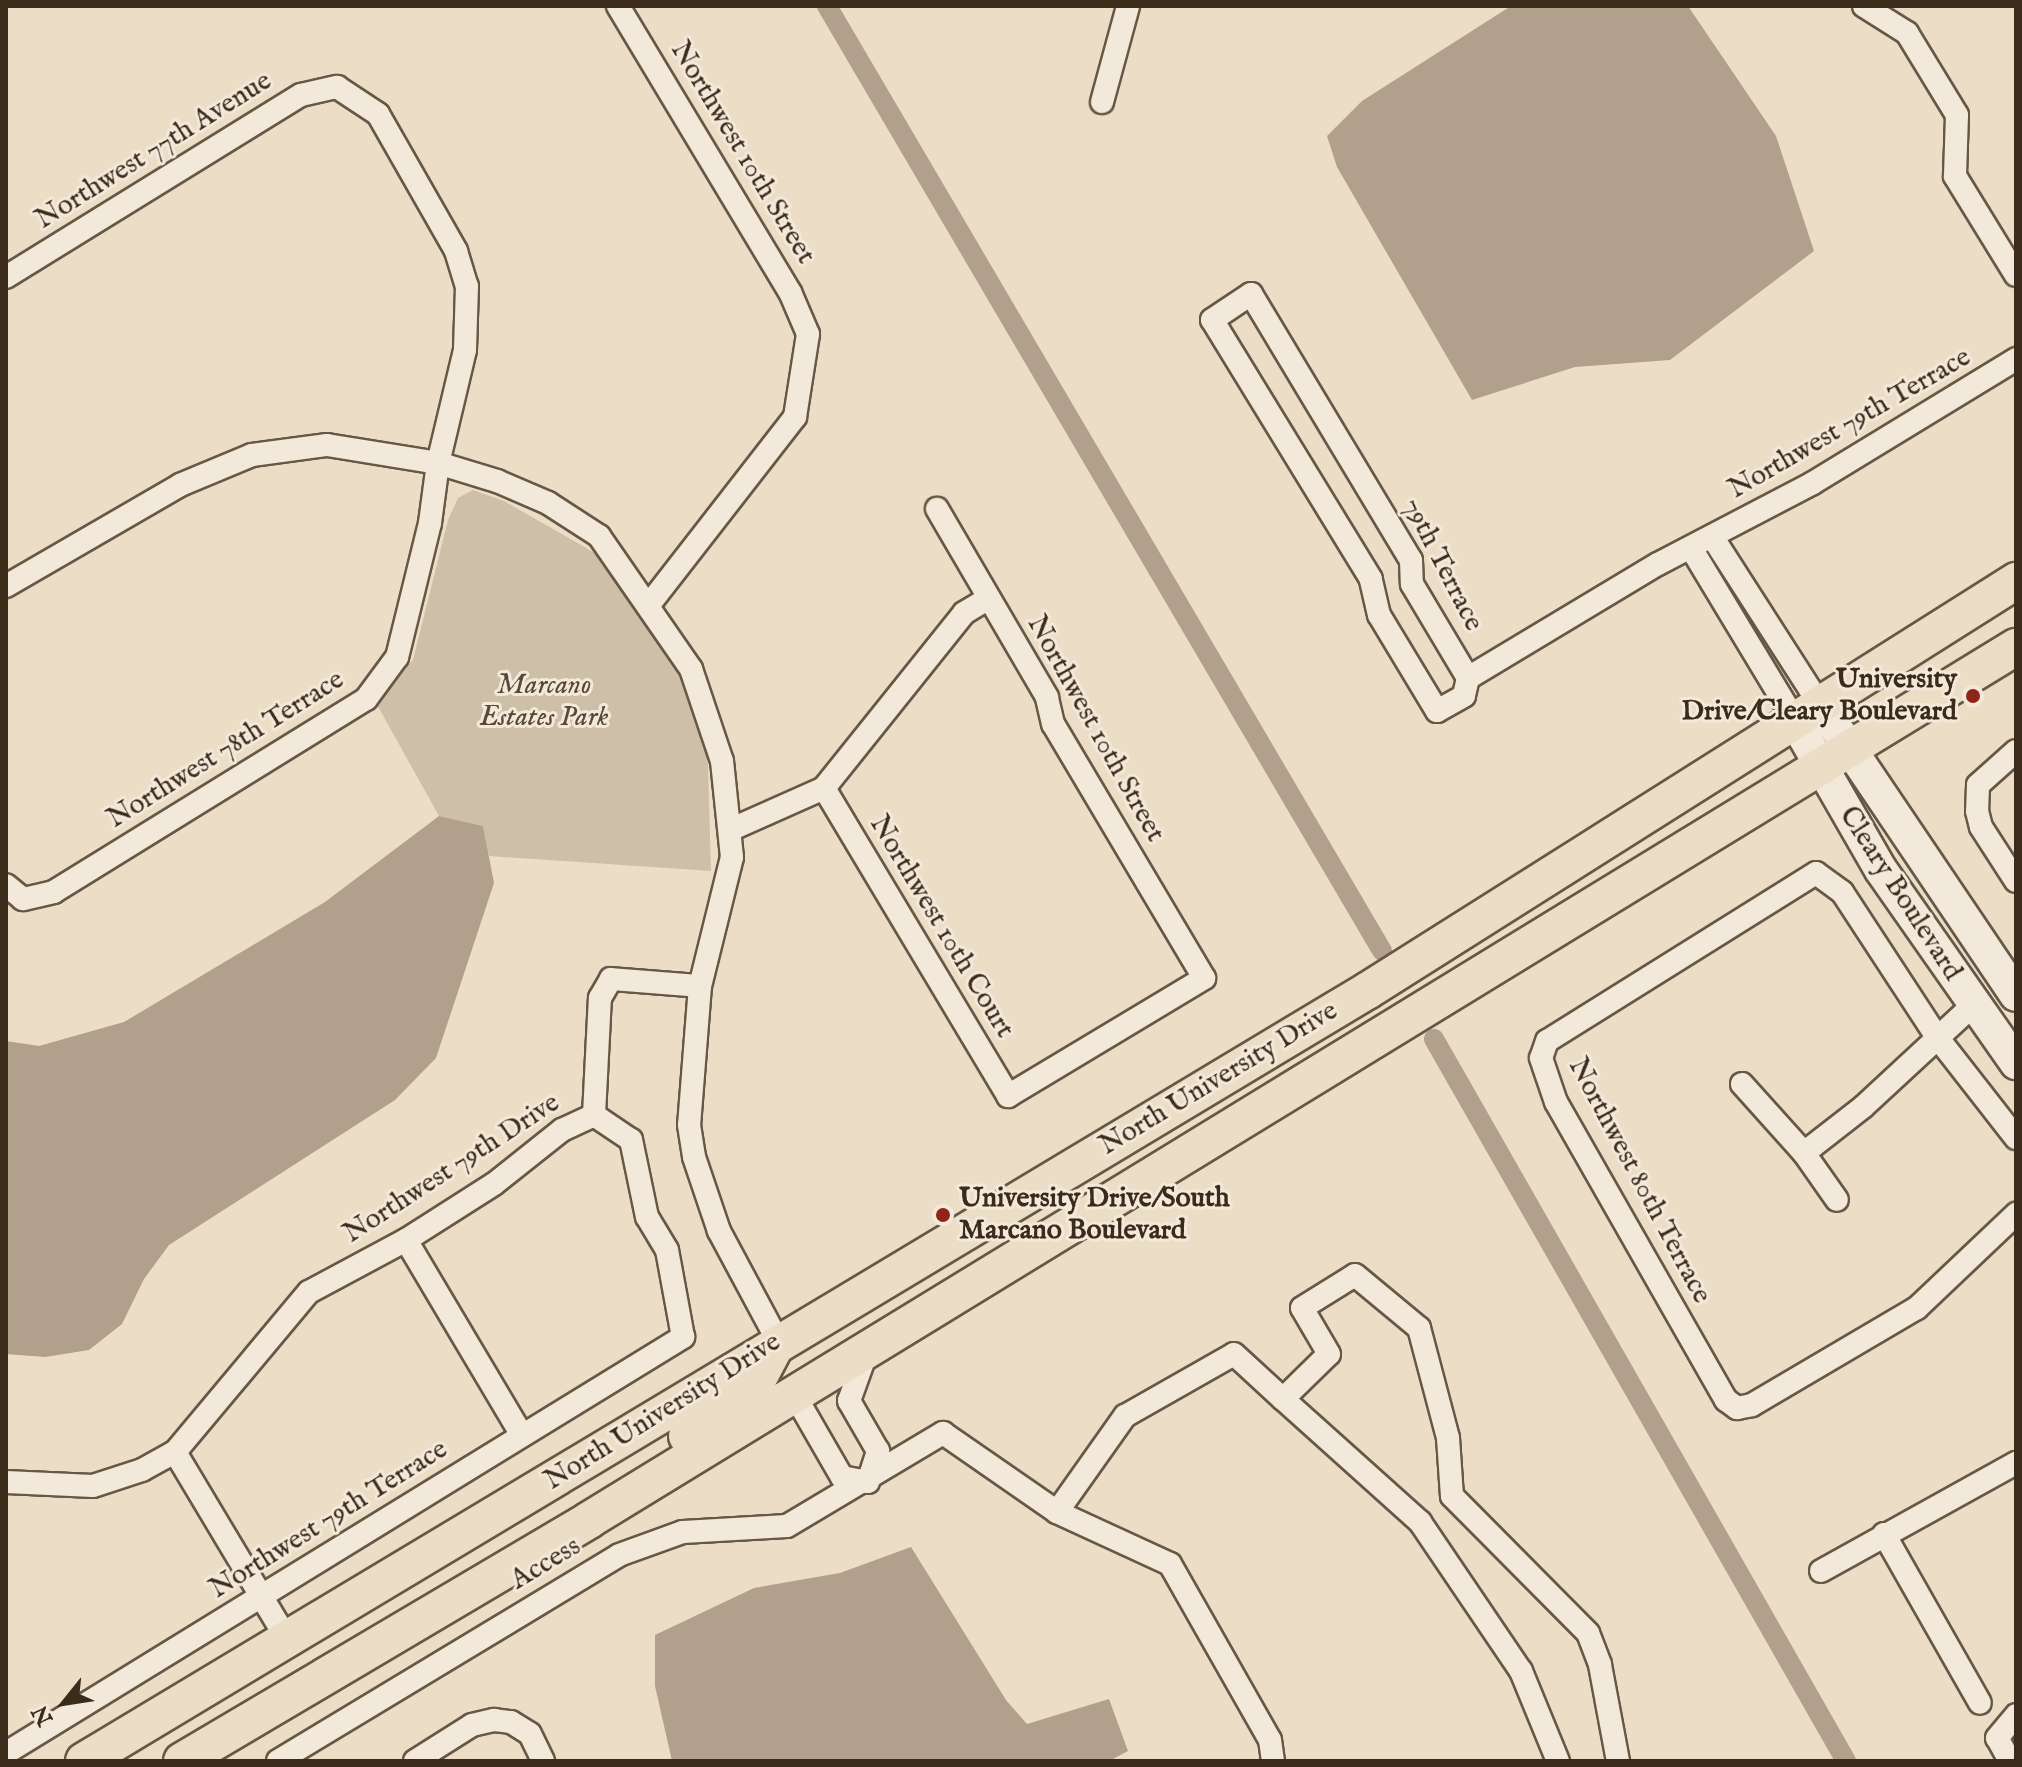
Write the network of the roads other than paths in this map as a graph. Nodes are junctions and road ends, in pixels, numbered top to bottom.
1 (618, 6) edge
2 (1128, 6) edge
3 (1864, 6) edge
4 (1102, 102) dead end
5 (2016, 275) edge
6 (6, 277) edge
7 (2016, 359) edge
8 (438, 463) junction
9 (937, 509) dead end
10 (1713, 538) junction
11 (1691, 548) junction
12 (2016, 581) edge
13 (6, 586) edge
14 (987, 599) junction
15 (650, 603) junction
16 (2016, 647) edge
17 (1468, 678) junction
18 (1806, 711) junction
19 (2016, 751) edge
20 (1835, 758) junction
21 (824, 788) junction
22 (732, 829) junction
23 (2016, 881) edge
24 (14, 892) edge
25 (700, 986) junction
26 (2016, 995) edge
27 (1973, 1005) junction
28 (1937, 1037) junction
29 (2016, 1063) edge
30 (1742, 1084) dead end
31 (1008, 1096) joint
32 (594, 1115) junction
33 (2016, 1138) edge
34 (1804, 1153) junction
35 (1064, 1171) junction
36 (1837, 1200) dead end
37 (2016, 1214) edge
38 (406, 1240) junction
39 (778, 1341) junction
40 (868, 1349) junction
41 (794, 1394) junction
42 (1283, 1399) junction
43 (522, 1435) junction
44 (175, 1452) junction
45 (2016, 1463) edge
46 (6, 1482) edge
47 (868, 1482) junction
48 (1057, 1512) junction
49 (589, 1520) junction
50 (1884, 1534) junction
51 (1821, 1571) dead end
52 (259, 1598) junction
53 (333, 1611) junction
54 (287, 1639) junction
55 (335, 1667) junction
56 (1980, 1703) dead end
57 (2016, 1715) edge
58 (6, 1753) edge
59 (441, 1754) edge
60 (542, 1754) edge
61 (84, 1761) edge
62 (182, 1761) edge
63 (278, 1761) edge
64 (415, 1761) edge
65 (1273, 1761) edge
66 (1558, 1761) edge
67 (1618, 1761) edge
68 (2010, 1761) edge

1 - 15 street, Northwest 10th Street
2 - 4 street
3 - 5 street
6 - 8 street, Northwest 77th Avenue
7 - 10 street, Northwest 79th Terrace
8 - 13 street
8 - 15 street
8 - 24 street, Northwest 78th Terrace
9 - 14 street, Northwest 10th Street
10 - 11 street, Northwest 79th Terrace
10 - 18 street, Northwest 79th Terrace
11 - 17 street, Northwest 79th Terrace
11 - 18 street
12 - 18 main road, North University Drive
14 - 21 street
14 - 31 street, Northwest 10th Street
15 - 22 street
16 - 20 main road, North University Drive
17 - 17 street, 79th Terrace
18 - 20 street, Cleary Boulevard
18 - 35 main road, North University Drive
19 - 23 street
20 - 26 street, Cleary Boulevard
20 - 27 street, Cleary Boulevard
20 - 40 main road, North University Drive
21 - 22 street
21 - 31 street, Northwest 10th Court
22 - 25 street
25 - 32 street
25 - 39 street
27 - 28 street
27 - 29 street, Cleary Boulevard
28 - 33 street
28 - 34 street
28 - 37 street, Northwest 80th Terrace
30 - 34 street
32 - 38 street, Northwest 79th Drive
32 - 43 street, Northwest 79th Terrace
34 - 36 street
35 - 39 main road, North University Drive
35 - 41 main road
38 - 43 street
38 - 44 street, Northwest 79th Drive
39 - 49 main road
39 - 53 main road, North University Drive
40 - 41 main road, North University Drive
40 - 47 street
41 - 47 street
41 - 49 main road, North University Drive
42 - 48 street
42 - 66 street
42 - 67 street
43 - 52 street, Northwest 79th Terrace
44 - 46 street, Northwest 79th Drive
44 - 52 street
45 - 50 street
47 - 48 street, Access
47 - 63 street, Access
48 - 65 street
49 - 55 main road, North University Drive
50 - 51 street
50 - 56 street
52 - 54 street
52 - 58 street, Northwest 79th Terrace
53 - 54 main road, North University Drive
53 - 55 main road
54 - 61 main road, North University Drive
55 - 62 main road, North University Drive
57 - 68 street
59 - 60 street
59 - 64 street

